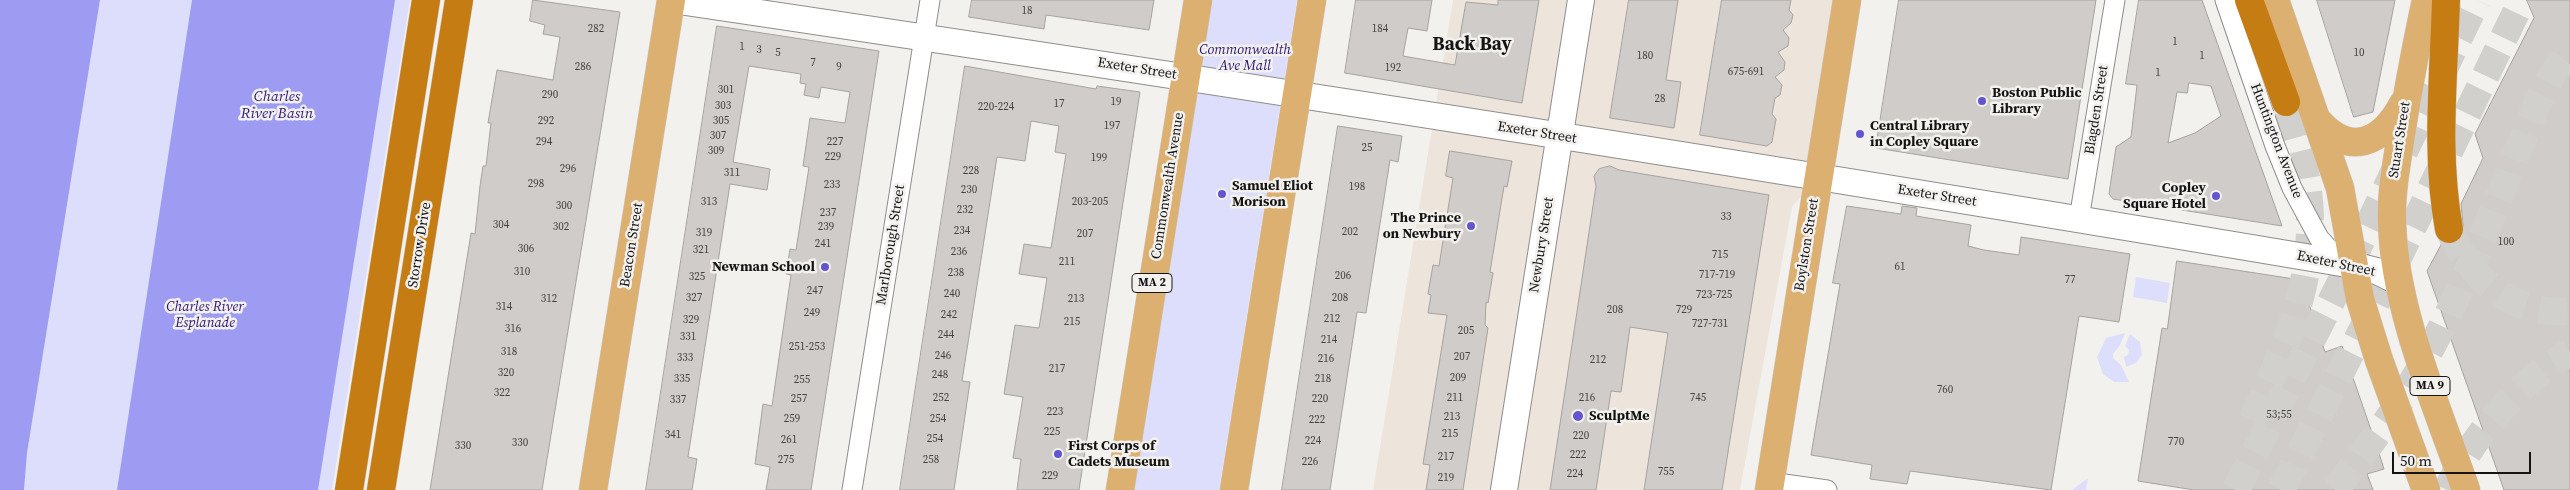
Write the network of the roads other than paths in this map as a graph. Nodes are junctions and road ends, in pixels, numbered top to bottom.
1 (426, 0) edge
2 (459, 0) edge
3 (671, 0) edge
4 (930, 0) edge
5 (1198, 0) edge
6 (1312, 0) edge
7 (1581, 0) edge
8 (1846, 0) edge
9 (2115, 0) edge
10 (2225, 0) edge
11 (2250, 0) edge
12 (2275, 0) edge
13 (2426, 0) edge
14 (2446, 0) edge
15 (924, 36) junction
16 (1185, 77) junction
17 (1296, 94) junction
18 (2407, 96) junction
19 (2286, 102) tunnel mouth
20 (2317, 120) junction
21 (1561, 136) junction
22 (1818, 177) junction
23 (2079, 220) junction
24 (2449, 229) tunnel mouth
25 (2353, 265) junction
26 (2398, 282) junction
27 (1769, 486) edge
28 (349, 490) edge
29 (382, 490) edge
30 (593, 490) edge
31 (852, 490) edge
32 (1120, 490) edge
33 (1234, 490) edge
34 (1504, 490) edge
35 (1827, 490) edge
36 (2426, 490) edge
37 (2466, 490) edge

1 - 28 highway
2 - 29 highway, Storrow Drive
3 - 15 main road, Exeter Street
3 - 30 main road, Beacon Street
4 - 15 street, Marlborough Street
5 - 16 main road, Commonwealth Avenue / MA 2
6 - 17 main road
7 - 21 main road, Newbury Street
8 - 22 main road, Boylston Street
9 - 23 street, Blagden Street
10 - 25 street, Huntington Avenue
11 - 19 highway
12 - 20 main road, MA 9
13 - 18 main road, Stuart Street / MA 9
14 - 24 highway
15 - 16 main road, Exeter Street
15 - 31 street, Marlborough Street
16 - 17 main road, Exeter Street
16 - 32 main road, Commonwealth Avenue / MA 2
17 - 21 main road, Exeter Street
17 - 33 main road
18 - 20 main road
18 - 26 main road, Stuart Street / MA 9
20 - 25 main road, MA 9
21 - 22 main road, Exeter Street
21 - 34 main road, Newbury Street
22 - 23 main road, Exeter Street
22 - 27 main road, Boylston Street
23 - 25 main road, Exeter Street
25 - 26 main road, Exeter Street
25 - 36 main road, MA 9
26 - 37 main road, MA 9
27 - 35 street

